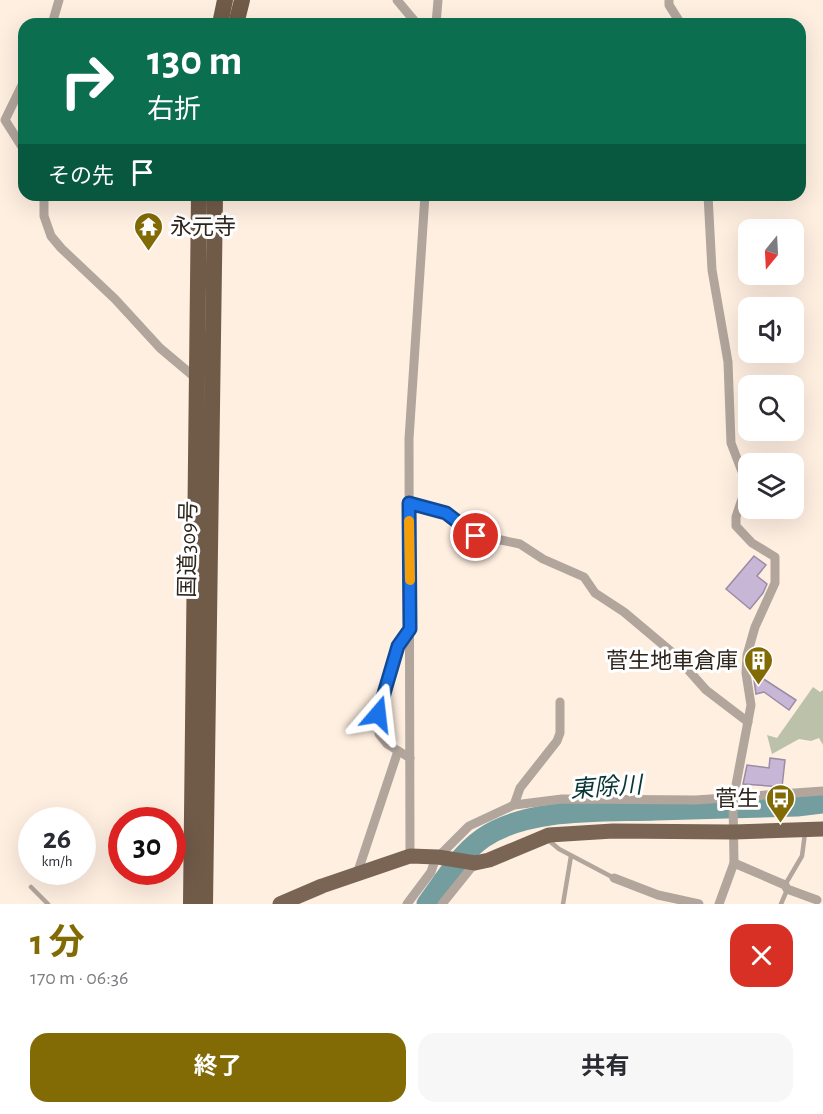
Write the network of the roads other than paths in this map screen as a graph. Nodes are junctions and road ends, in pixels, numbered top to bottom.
1 (59, 0) edge
2 (225, 0) edge
3 (242, 0) edge
4 (397, 0) edge
5 (438, 0) edge
6 (669, 0) edge
7 (54, 18) edge
8 (221, 18) edge
9 (238, 18) edge
10 (412, 18) edge
11 (436, 18) edge
12 (677, 18) edge
13 (18, 93) edge
14 (18, 141) edge
15 (44, 201) edge
16 (199, 201) edge
17 (215, 201) edge
18 (425, 201) edge
19 (708, 201) edge
20 (205, 381) junction
21 (409, 503) junction
22 (410, 629) junction
23 (560, 702) dead end
24 (748, 722) junction
25 (398, 750) junction
26 (410, 758) junction
27 (823, 791) edge
28 (733, 799) junction
29 (513, 806) junction
30 (734, 828) junction
31 (806, 829) junction
32 (823, 829) edge
33 (545, 837) junction
34 (410, 856) junction
35 (571, 856) junction
36 (440, 857) junction
37 (472, 862) junction
38 (734, 863) junction
39 (357, 874) junction
40 (614, 878) joint
41 (31, 887) dead end
42 (786, 887) junction
43 (657, 900) edge
44 (820, 900) edge
45 (48, 904) edge
46 (191, 904) edge
47 (205, 904) edge
48 (280, 904) edge
49 (407, 904) edge
50 (442, 904) edge
51 (563, 904) edge
52 (699, 904) edge
53 (719, 904) edge
54 (782, 904) edge

1 - 7 street
2 - 8 highway
3 - 9 highway
4 - 10 street
5 - 11 street
6 - 12 street
13 - 14 street
15 - 20 street
16 - 20 highway, 国道309号
17 - 20 highway, 国道309号
18 - 21 street
19 - 24 street
20 - 46 highway, 国道309号
20 - 47 highway, 国道309号
21 - 22 street
21 - 24 street
22 - 25 street
22 - 26 street
23 - 29 street
24 - 28 street
25 - 26 street
25 - 39 street
26 - 34 street
27 - 28 street
28 - 29 street
28 - 30 street
29 - 36 street
30 - 31 main road
30 - 33 main road
30 - 38 street
31 - 32 main road
31 - 42 lane
33 - 35 lane
33 - 37 main road
34 - 36 main road
34 - 39 main road
35 - 40 lane
35 - 51 lane
36 - 37 main road
36 - 49 street
37 - 50 street
38 - 42 street
38 - 53 street
39 - 48 main road
40 - 43 street
41 - 45 lane
42 - 44 street
42 - 54 lane
43 - 52 street

